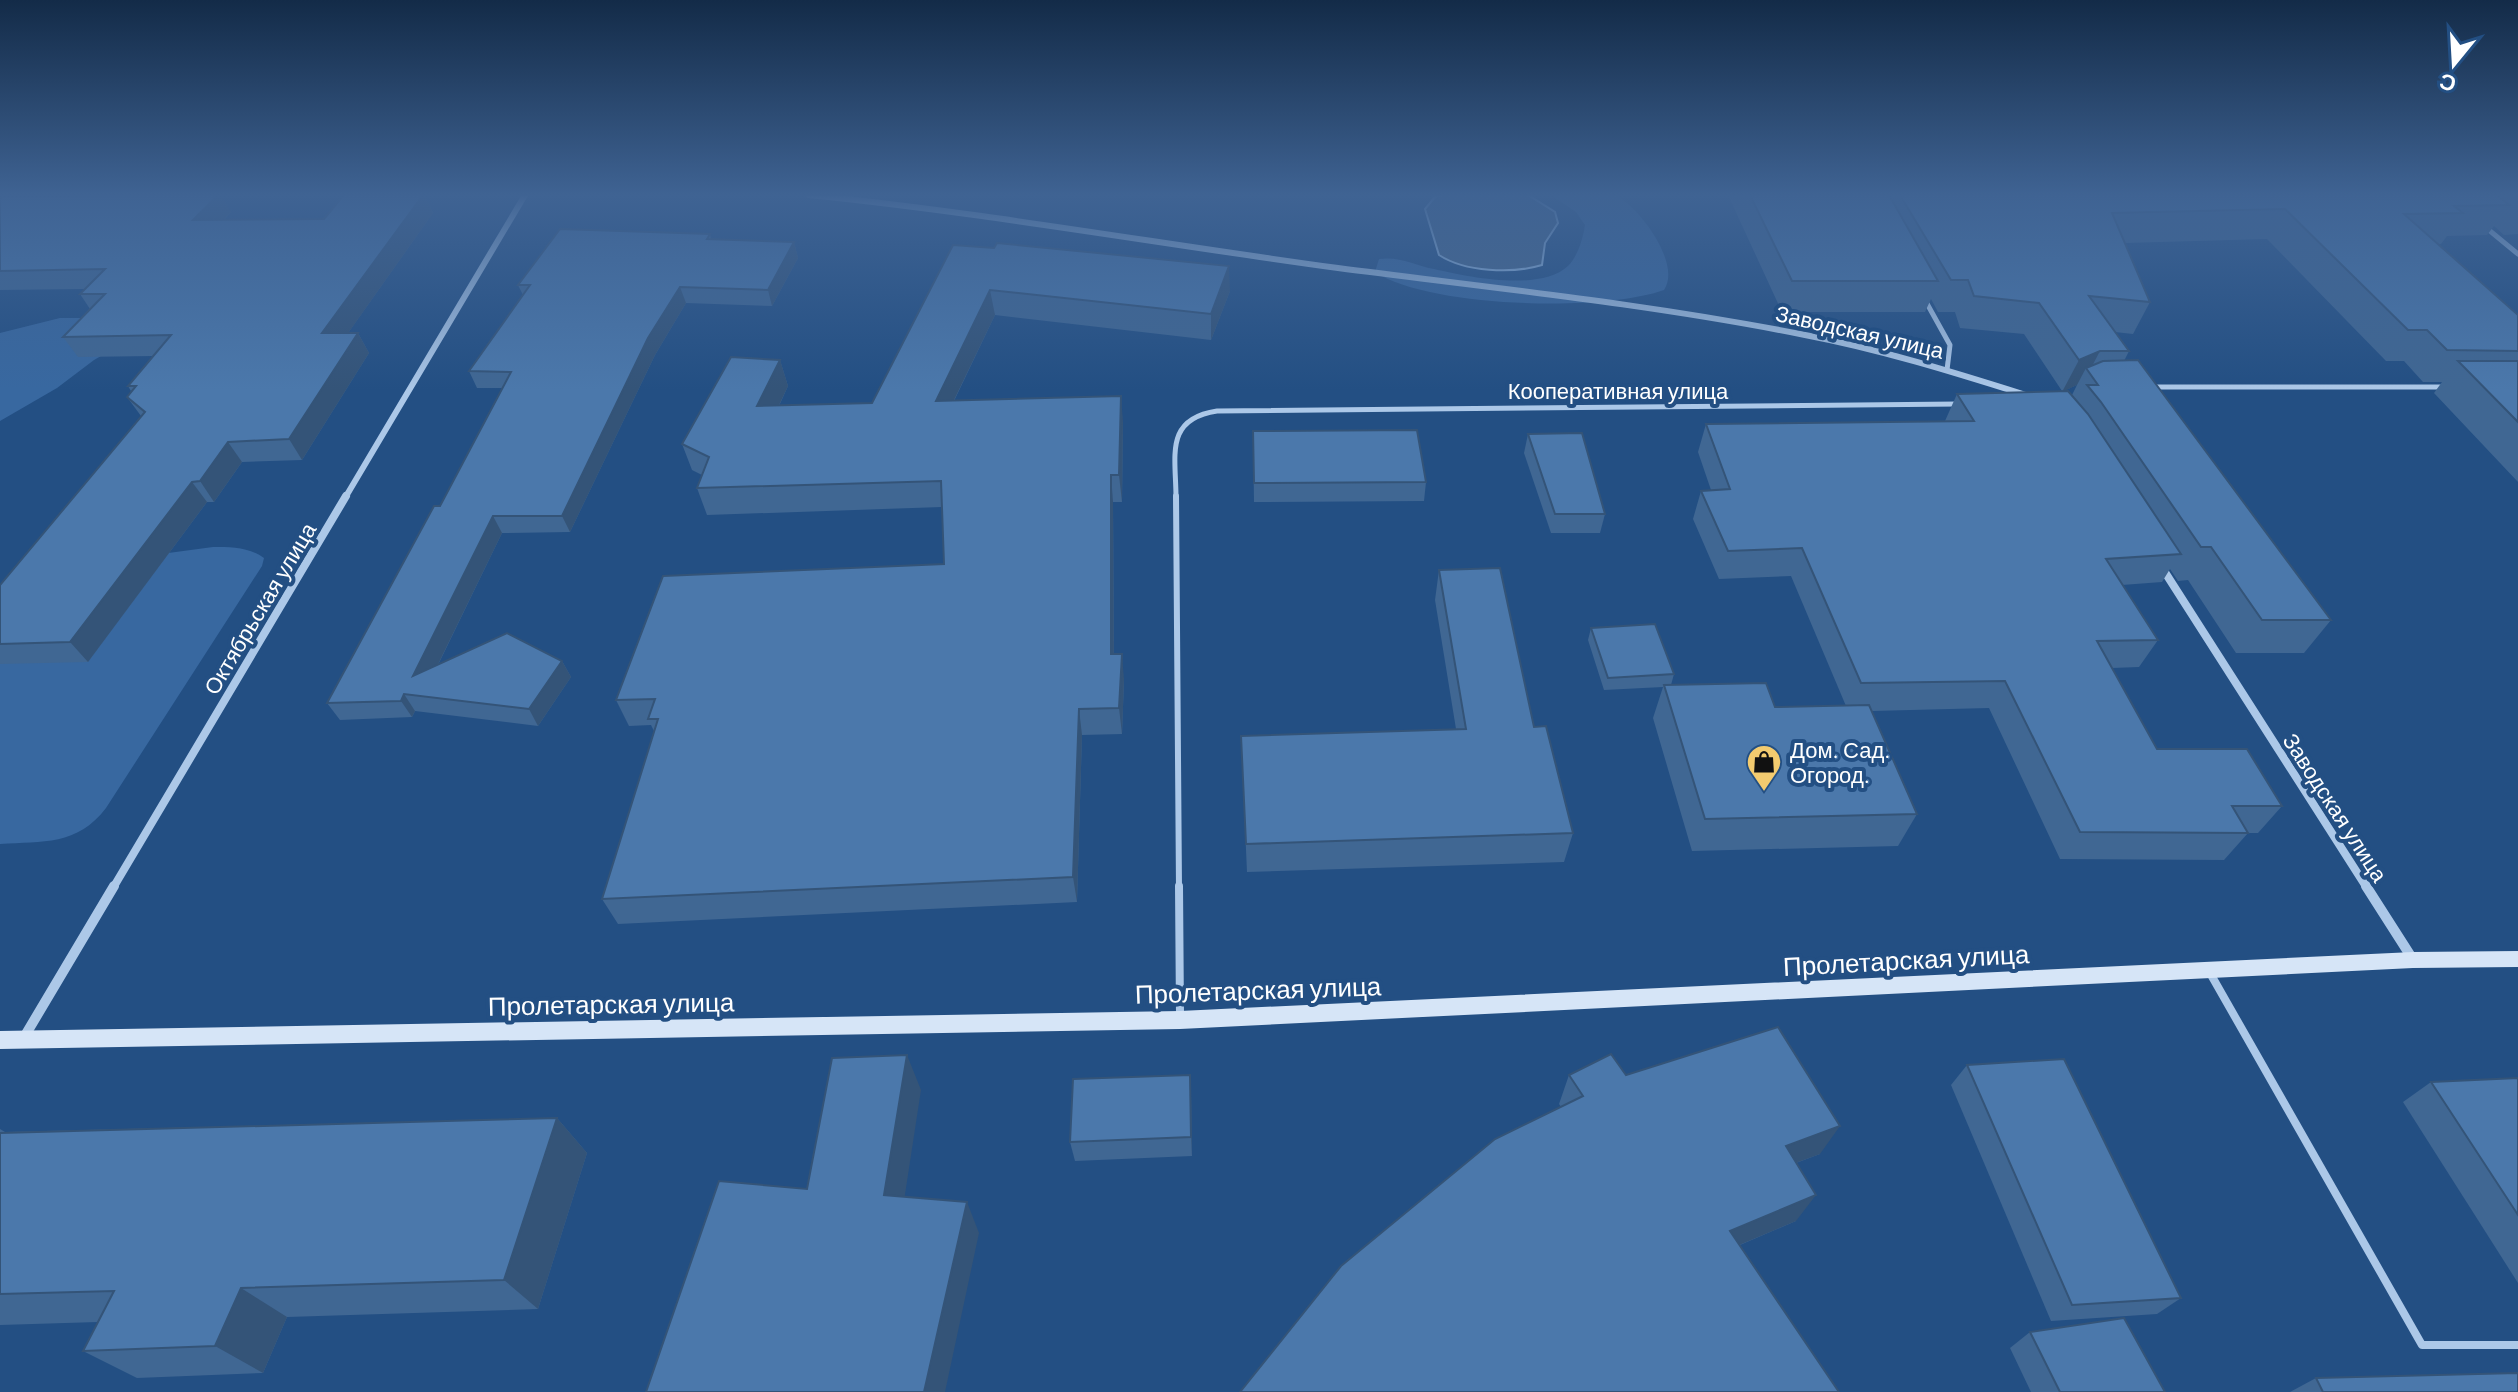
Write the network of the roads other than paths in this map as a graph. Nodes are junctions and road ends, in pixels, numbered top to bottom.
1 (486, 260) edge
2 (1287, 260) edge
3 (1920, 290) edge
4 (1947, 370) junction
5 (2146, 387) edge
6 (2456, 387) edge
7 (2037, 399) edge
8 (1970, 404) edge
9 (2156, 558) edge
10 (2518, 959) edge
11 (2413, 960) junction
12 (2209, 970) junction
13 (1180, 1020) junction
14 (23, 1039) junction
15 (0, 1040) edge
16 (2518, 1345) edge

1 - 14 street, Октябрьская улица
2 - 4 street, Заводская улица
3 - 4 lane
4 - 7 street, Заводская улица
5 - 6 lane
8 - 13 lane, Кооперативная улица
9 - 11 street, Заводская улица
10 - 11 street, Пролетарская улица
11 - 12 street, Пролетарская улица
12 - 13 street, Пролетарская улица
12 - 16 lane
13 - 14 street, Пролетарская улица
14 - 15 street, Пролетарская улица

